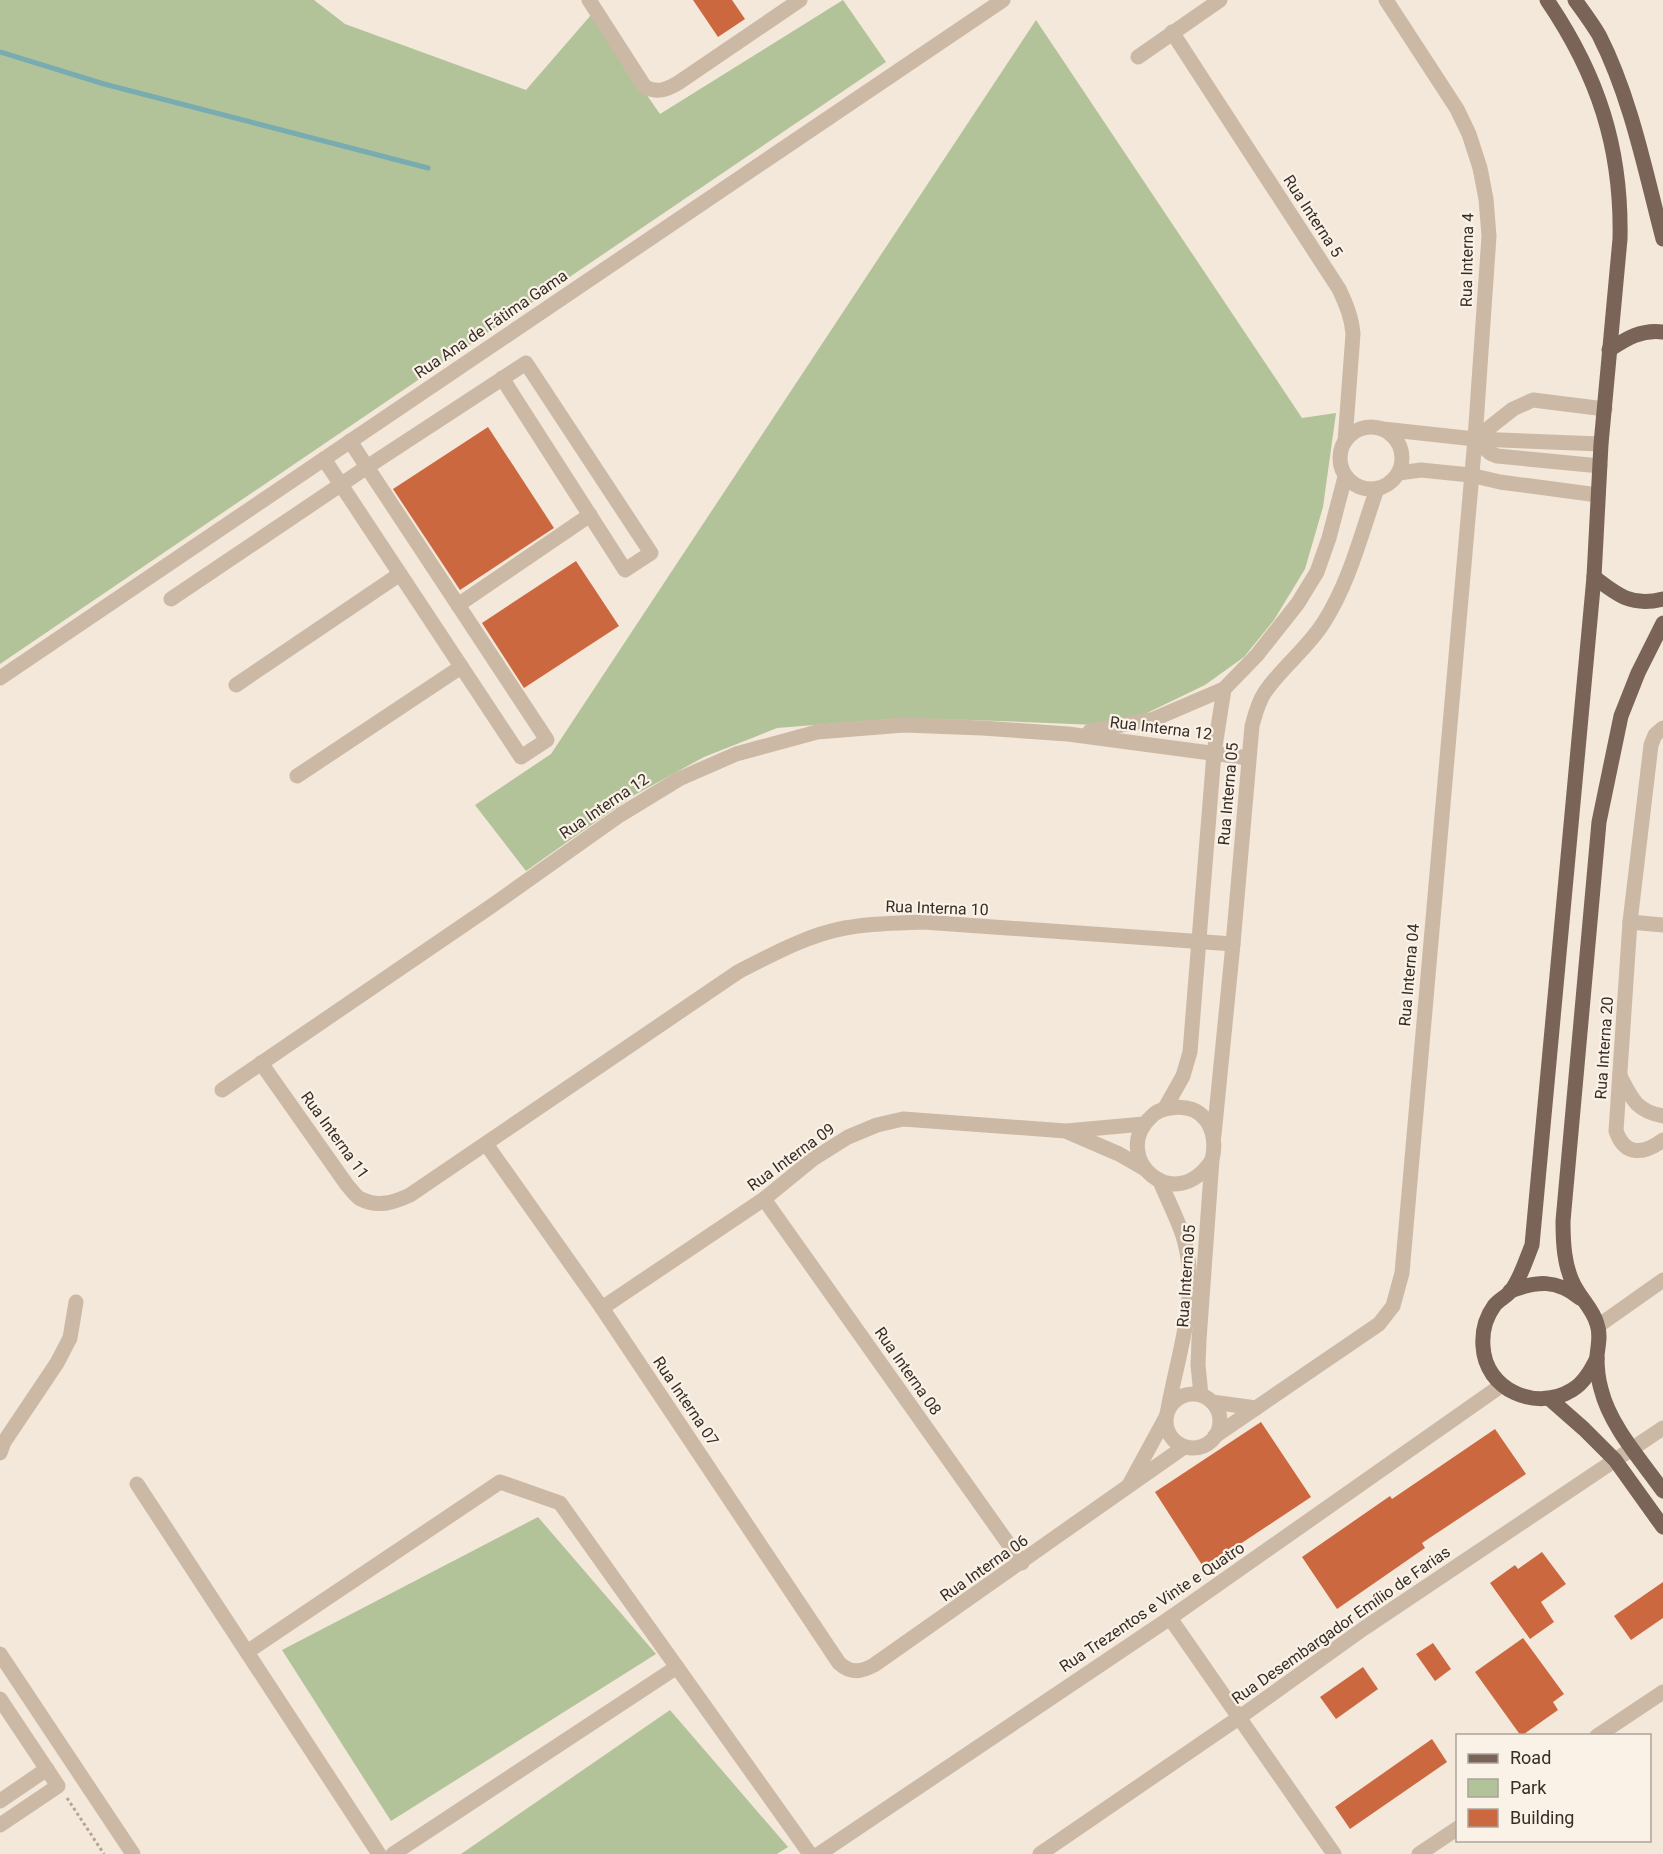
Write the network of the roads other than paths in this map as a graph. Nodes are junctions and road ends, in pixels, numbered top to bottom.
1 (590, 0) edge
2 (800, 0) edge
3 (1003, 0) edge
4 (1220, 0) edge
5 (1386, 0) edge
6 (1546, 0) edge
7 (1575, 0) edge
8 (1172, 32) junction
9 (1138, 57) dead end
10 (1663, 239) edge
11 (1663, 332) edge
12 (1609, 350) junction
13 (502, 378) junction
14 (1605, 409) junction
15 (1383, 429) junction
16 (1475, 439) junction
17 (350, 441) junction
18 (1345, 441) junction
19 (1601, 444) junction
20 (324, 459) junction
21 (1600, 466) junction
22 (368, 467) junction
23 (1399, 473) junction
24 (1470, 475) junction
25 (1345, 477) junction
26 (341, 484) junction
27 (1377, 489) junction
28 (1599, 495) junction
29 (590, 515) junction
30 (400, 574) junction
31 (1594, 577) junction
32 (171, 599) dead end
33 (1663, 599) edge
34 (458, 605) junction
35 (1663, 623) edge
36 (461, 667) junction
37 (0, 678) edge
38 (236, 685) dead end
39 (1224, 689) junction
40 (1663, 728) edge
41 (1068, 734) junction
42 (1214, 753) junction
43 (1248, 758) junction
44 (297, 776) dead end
45 (1630, 922) junction
46 (1663, 925) edge
47 (1199, 942) junction
48 (1233, 944) junction
49 (261, 1063) junction
50 (1620, 1075) junction
51 (222, 1090) dead end
52 (1165, 1108) junction
53 (1663, 1116) edge
54 (1144, 1124) junction
55 (1066, 1131) junction
56 (1214, 1135) junction
57 (486, 1144) junction
58 (1657, 1144) edge
59 (1212, 1160) junction
60 (1145, 1169) junction
61 (1160, 1181) junction
62 (764, 1199) junction
63 (1663, 1280) edge
64 (1510, 1291) junction
65 (76, 1302) dead end
66 (1585, 1302) junction
67 (602, 1308) junction
68 (1598, 1326) junction
69 (1597, 1358) junction
70 (1502, 1385) junction
71 (1207, 1398) junction
72 (1551, 1400) junction
73 (1256, 1407) junction
74 (1167, 1412) junction
75 (1663, 1428) edge
76 (1215, 1436) junction
77 (1184, 1447) junction
78 (1632, 1448) junction
79 (0, 1452) edge
80 (1615, 1460) junction
81 (137, 1484) dead end
82 (1128, 1488) junction
83 (1663, 1491) edge
84 (1663, 1527) edge
85 (1022, 1563) junction
86 (1170, 1618) junction
87 (247, 1652) junction
88 (0, 1654) edge
89 (677, 1667) junction
90 (857, 1672) joint
91 (1663, 1692) edge
92 (0, 1699) edge
93 (1240, 1717) junction
94 (1600, 1734) edge
95 (47, 1769) junction
96 (0, 1801) edge
97 (0, 1825) edge
98 (1456, 1829) edge
99 (133, 1854) edge
100 (379, 1854) edge
101 (393, 1854) edge
102 (810, 1854) edge
103 (819, 1854) edge
104 (1040, 1854) edge
105 (1334, 1854) edge
106 (1419, 1854) edge

1 - 2 street
3 - 17 street, Rua Ana de Fátima Gama
4 - 8 street
5 - 16 street, Rua Interna 4
6 - 12 main road
7 - 10 main road
8 - 9 street
8 - 18 street, Rua Interna 5
11 - 12 main road
12 - 14 main road
13 - 22 street
13 - 29 street
13 - 29 street
14 - 16 street
14 - 19 main road
15 - 16 street
15 - 18 street
15 - 23 street
16 - 19 street
16 - 21 street
16 - 24 street, Rua Interna 4
17 - 20 street, Rua Ana de Fátima Gama
17 - 22 street
18 - 25 street
19 - 21 main road
20 - 26 street
20 - 37 street, Rua Ana de Fátima Gama
21 - 28 main road
22 - 26 street
22 - 34 street
23 - 24 street
23 - 27 street
24 - 28 street
24 - 73 street, Rua Interna 04
25 - 27 street
25 - 39 street
26 - 30 street
26 - 32 street
27 - 43 street, Rua Interna 05
28 - 31 main road
29 - 34 street
30 - 36 street
30 - 38 street
31 - 33 main road
31 - 64 main road
34 - 36 street
35 - 66 main road
36 - 44 street
39 - 41 street, Rua Interna 12
39 - 42 street, Rua Interna 05
40 - 45 street, Rua Interna 20
41 - 42 street, Rua Interna 12
41 - 49 street, Rua Interna 12
42 - 43 street, Rua Interna 12
42 - 47 street, Rua Interna 05
43 - 48 street, Rua Interna 05
45 - 46 street
45 - 50 street, Rua Interna 20
47 - 48 street, Rua Interna 10
47 - 52 street, Rua Interna 05
47 - 57 street, Rua Interna 10
48 - 56 street, Rua Interna 05
49 - 51 street, Rua Interna 12
49 - 57 street, Rua Interna 11
50 - 53 street
50 - 58 street, Rua Interna 20
52 - 54 street
52 - 56 street
54 - 55 street, Rua Interna 09
54 - 60 street
55 - 60 street, Rua Interna 09
55 - 62 street, Rua Interna 09
56 - 59 street
57 - 67 street, Rua Interna 07
59 - 61 street
59 - 71 street, Rua Interna 05
60 - 61 street
61 - 74 street, Rua Interna 05
62 - 67 street, Rua Interna 09
62 - 85 street, Rua Interna 08
63 - 68 street
64 - 66 main road
64 - 70 main road
65 - 79 street
66 - 68 main road
67 - 90 street, Rua Interna 07
68 - 69 main road
69 - 72 main road
69 - 78 main road
70 - 72 main road
70 - 86 street, Rua Trezentos e Vinte e Quatro
71 - 73 street
71 - 74 street
71 - 76 street
72 - 80 main road
73 - 76 street, Rua Interna 04
74 - 77 street
74 - 82 street, Rua Interna 06
75 - 78 street, Rua Desembargador Emílio de Farias
76 - 77 street
77 - 82 street, Rua Interna 06
78 - 80 street, Rua Desembargador Emílio de Farias
78 - 83 main road
80 - 84 main road
80 - 93 street, Rua Desembargador Emílio de Farias
81 - 87 street
82 - 85 street, Rua Interna 06
85 - 90 street, Rua Interna 06
86 - 93 street
86 - 103 street, Rua Trezentos e Vinte e Quatro
87 - 89 street
87 - 100 street
88 - 99 street
89 - 101 street
89 - 102 street
91 - 94 street
92 - 95 street
93 - 104 street, Rua Desembargador Emílio de Farias
93 - 105 street
95 - 96 street
95 - 97 street
98 - 106 street

